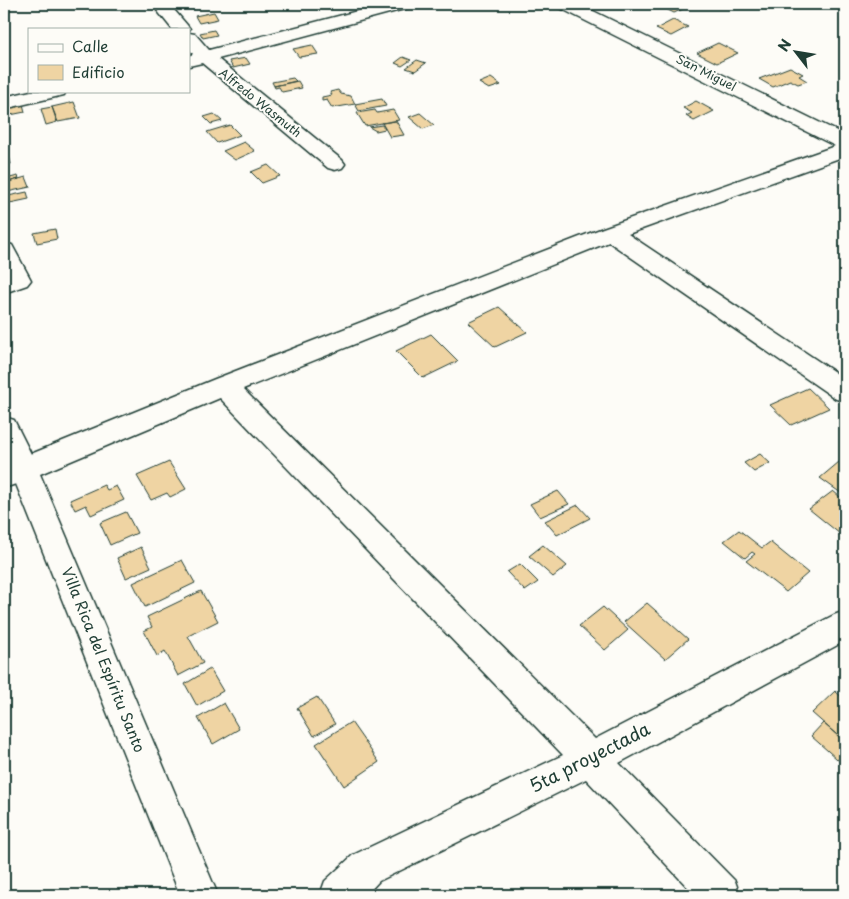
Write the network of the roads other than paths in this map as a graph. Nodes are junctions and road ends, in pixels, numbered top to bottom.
1 (160, 4) edge
2 (402, 4) edge
3 (566, 4) edge
4 (180, 28) edge
5 (190, 41) edge
6 (197, 59) edge
7 (53, 92) edge
8 (4, 104) edge
9 (845, 143) edge
10 (845, 150) edge
11 (335, 164) dead end
12 (611, 233) junction
13 (4, 250) edge
14 (4, 285) edge
15 (224, 386) junction
16 (845, 392) edge
17 (4, 427) edge
18 (14, 472) edge
19 (845, 625) edge
20 (591, 759) junction
21 (199, 895) edge
22 (339, 895) edge
23 (721, 895) edge

1 - 4 street
2 - 6 street
3 - 9 street, San Miguel
5 - 6 street, Alfredo Wasmuth
6 - 11 street, Alfredo Wasmuth
7 - 8 street
10 - 12 street
12 - 15 street
12 - 16 street
13 - 14 street
15 - 18 street
15 - 20 street
17 - 18 street, Villa Rica del Espíritu Santo
18 - 21 street, Villa Rica del Espíritu Santo
19 - 20 street, 5ta proyectada
20 - 22 street, 5ta proyectada
20 - 23 street

